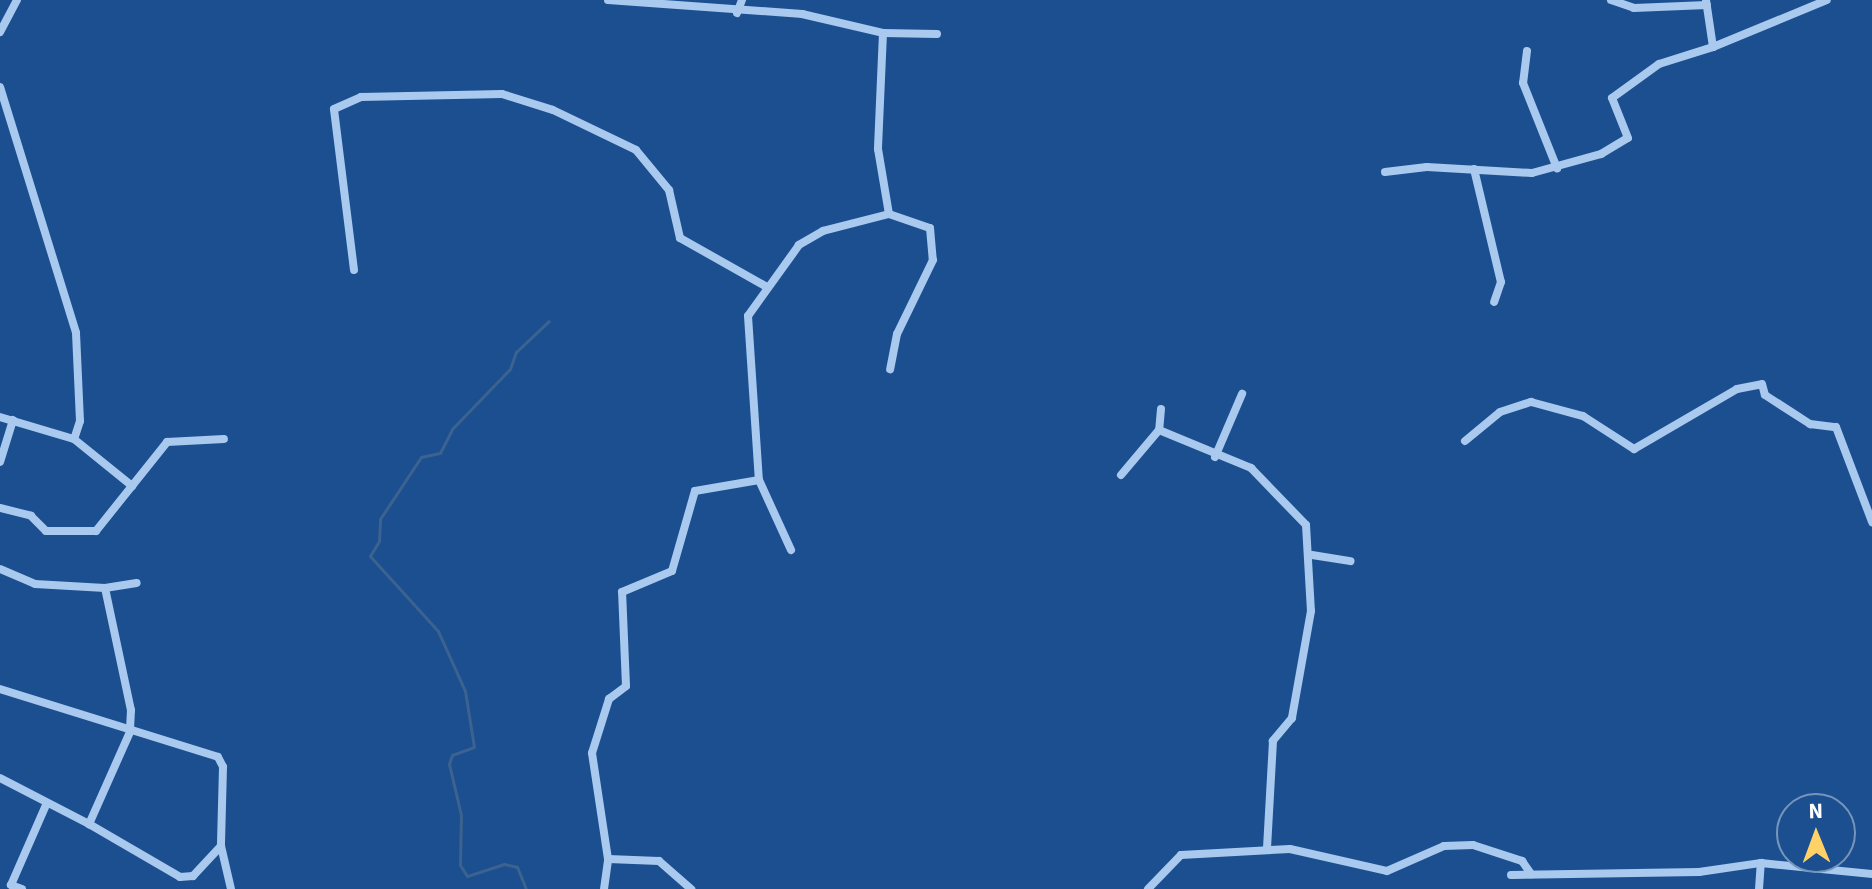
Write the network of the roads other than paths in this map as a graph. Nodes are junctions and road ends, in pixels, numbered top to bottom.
1 (17, 0) edge
2 (608, 0) edge
3 (742, 0) edge
4 (1611, 0) edge
5 (1827, 0) edge
6 (1706, 3) edge
7 (737, 13) junction
8 (0, 32) edge
9 (883, 33) junction
10 (937, 34) dead end
11 (1713, 47) junction
12 (1527, 51) dead end
13 (0, 87) edge
14 (1557, 168) junction
15 (1474, 169) junction
16 (1385, 172) dead end
17 (889, 214) junction
18 (354, 270) dead end
19 (767, 287) junction
20 (1494, 302) dead end
21 (890, 369) dead end
22 (1242, 394) dead end
23 (1161, 409) dead end
24 (0, 417) edge
25 (13, 420) junction
26 (1159, 430) junction
27 (74, 439) junction
28 (224, 439) dead end
29 (1465, 441) dead end
30 (1215, 457) junction
31 (0, 462) edge
32 (1121, 475) dead end
33 (759, 480) junction
34 (132, 486) junction
35 (0, 508) edge
36 (1872, 522) edge
37 (791, 550) dead end
38 (1312, 555) junction
39 (1351, 561) dead end
40 (0, 569) edge
41 (137, 583) dead end
42 (105, 588) junction
43 (0, 689) edge
44 (130, 732) junction
45 (0, 778) edge
46 (46, 805) junction
47 (89, 824) junction
48 (221, 846) junction
49 (1267, 850) junction
50 (608, 859) junction
51 (1761, 863) junction
52 (1531, 874) junction
53 (1872, 874) edge
54 (1511, 875) dead end
55 (22, 889) edge
56 (231, 889) edge
57 (604, 889) edge
58 (691, 889) edge
59 (1148, 889) edge
60 (1759, 889) edge

1 - 8 street
2 - 7 street
3 - 7 street
4 - 6 street
5 - 11 street
6 - 11 street
7 - 9 street
9 - 10 street
9 - 17 street
11 - 14 street
12 - 14 street
13 - 27 street
14 - 15 street
15 - 16 street
15 - 20 street
17 - 19 street
17 - 21 street
18 - 19 street
19 - 33 street
22 - 30 street
23 - 26 street
24 - 25 street
25 - 27 street
25 - 31 street
26 - 30 street
26 - 32 street
27 - 34 street
28 - 34 street
29 - 36 street
30 - 38 street
33 - 37 street
33 - 50 street
34 - 35 street
38 - 39 street
38 - 49 street
40 - 42 street
41 - 42 street
42 - 44 street
43 - 44 street
44 - 47 street
44 - 48 street
45 - 46 street
46 - 47 street
46 - 55 street
47 - 48 street
48 - 56 street
49 - 52 street
49 - 59 street
50 - 57 street
50 - 58 street
51 - 52 street
51 - 53 street
51 - 60 street
52 - 54 street

